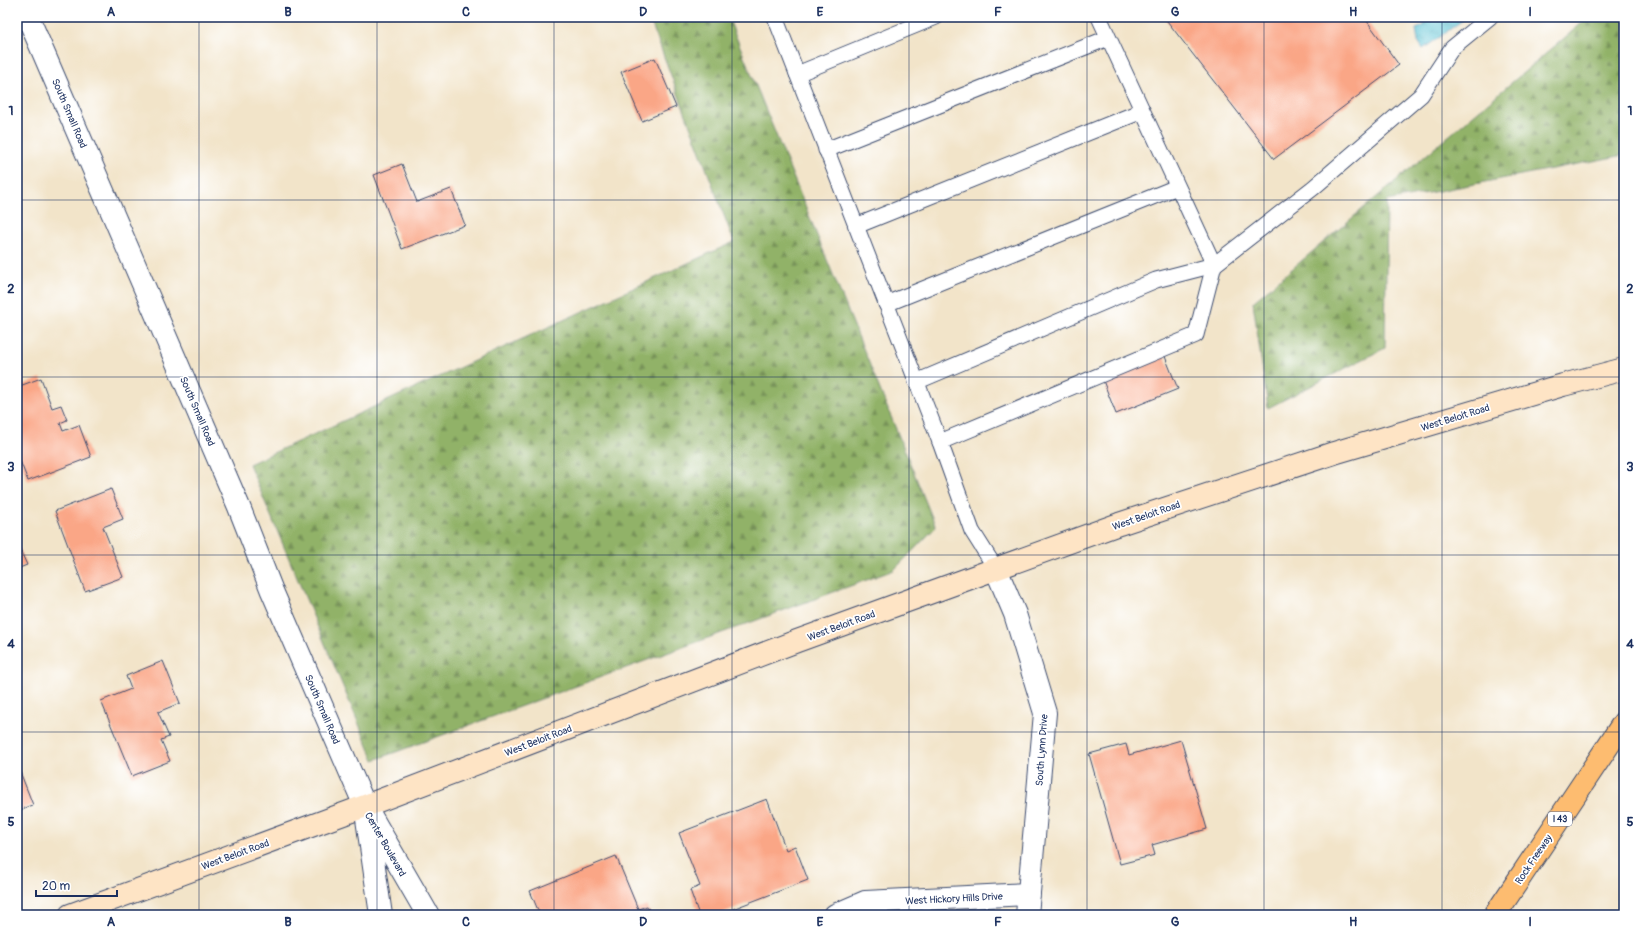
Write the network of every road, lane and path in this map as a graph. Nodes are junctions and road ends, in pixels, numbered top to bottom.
1 (28, 17) edge
2 (775, 17) edge
3 (936, 17) edge
4 (1098, 17) edge
5 (1490, 17) edge
6 (1108, 38) junction
7 (797, 74) junction
8 (1142, 111) junction
9 (826, 150) junction
10 (1177, 187) junction
11 (856, 226) junction
12 (1214, 265) junction
13 (886, 304) junction
14 (1624, 369) edge
15 (916, 382) junction
16 (940, 442) junction
17 (996, 569) junction
18 (1624, 722) edge
19 (365, 806) junction
20 (1028, 894) junction
21 (70, 915) edge
22 (381, 915) edge
23 (428, 915) edge
24 (835, 915) edge
25 (1026, 915) edge
26 (1495, 915) edge

1 - 19 street, South Small Road
2 - 7 lane
3 - 7 lane
4 - 6 lane
5 - 12 lane
6 - 8 lane
6 - 9 lane
7 - 9 lane
8 - 10 lane
8 - 11 lane
9 - 11 lane
10 - 12 lane
10 - 13 lane
11 - 13 lane
12 - 15 lane
12 - 16 lane
13 - 15 lane
14 - 17 main road, West Beloit Road
15 - 16 lane
16 - 17 lane
17 - 19 main road, West Beloit Road
17 - 20 street, South Lynn Drive
18 - 26 highway, Rock Freeway / I 43
19 - 21 main road, West Beloit Road
19 - 22 street, Center Boulevard
19 - 23 street, Center Boulevard
20 - 24 street, West Hickory Hills Drive
20 - 25 street, South Lynn Drive

